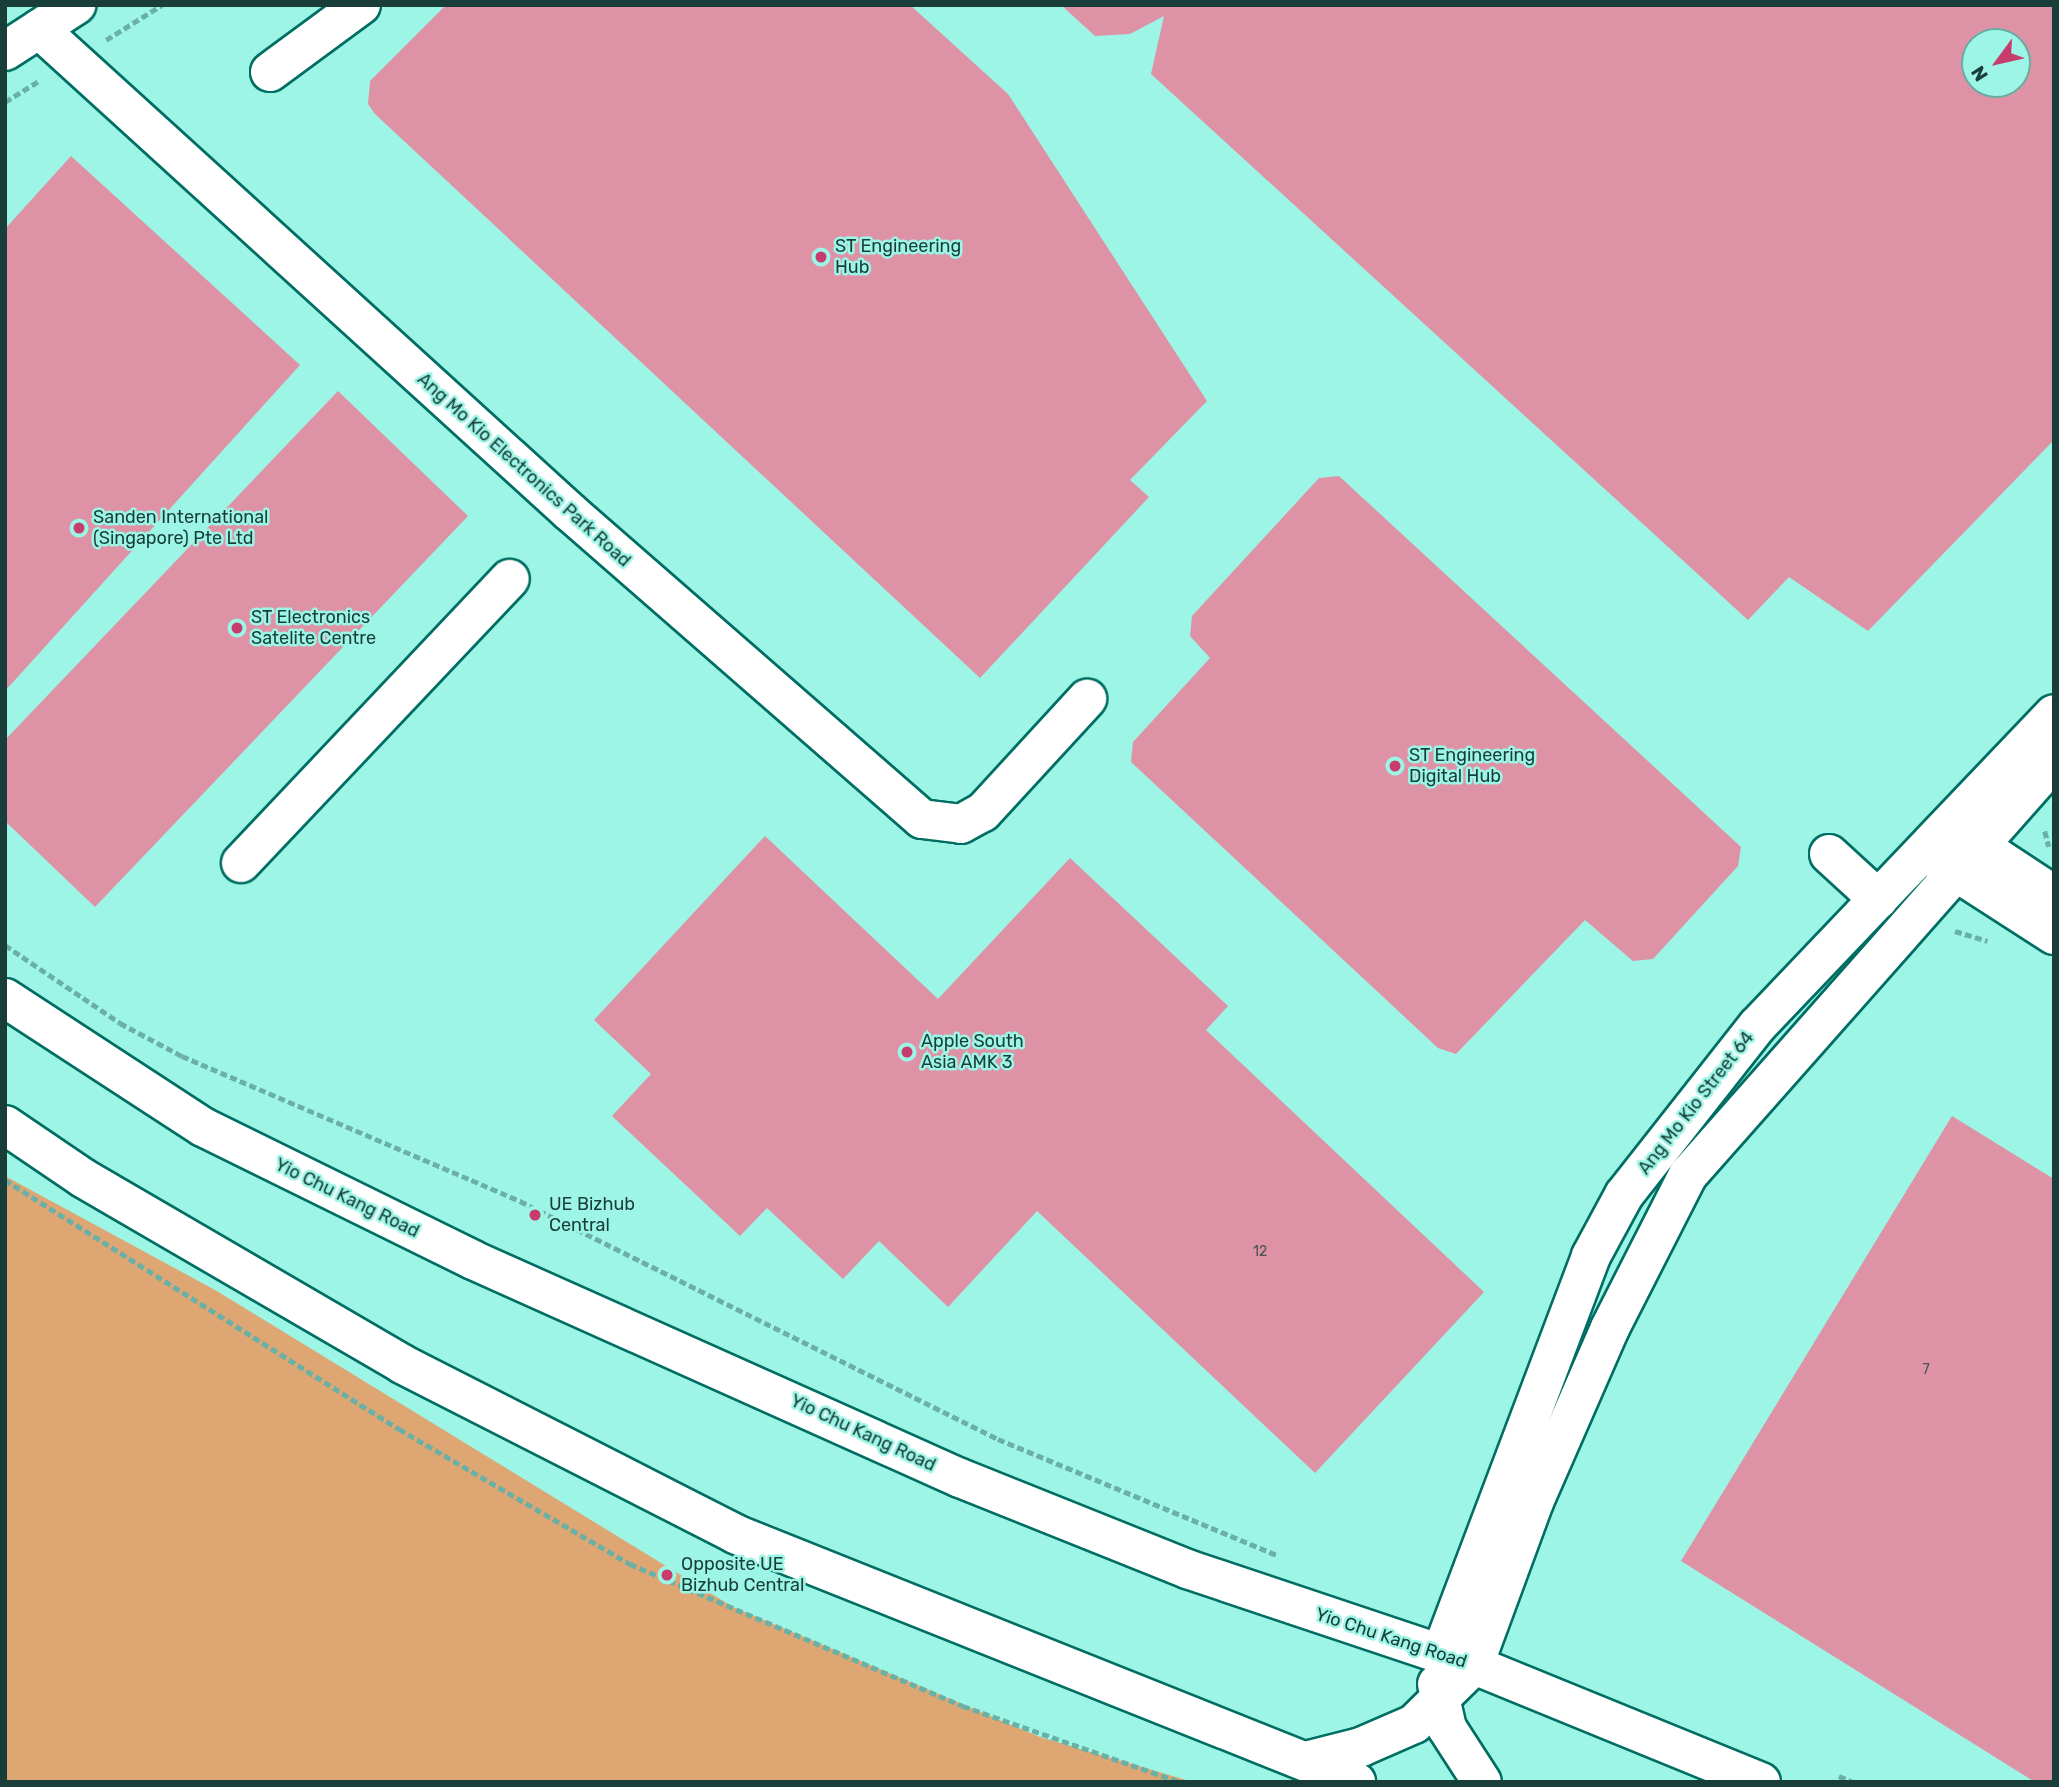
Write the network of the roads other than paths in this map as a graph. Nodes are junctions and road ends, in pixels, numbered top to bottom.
1 (76, 5) edge
2 (361, 5) edge
3 (39, 29) junction
4 (5, 51) edge
5 (270, 72) dead end
6 (510, 579) dead end
7 (1087, 699) dead end
8 (2054, 714) edge
9 (2054, 761) edge
10 (1951, 849) junction
11 (1829, 854) dead end
12 (241, 863) dead end
13 (2001, 882) junction
14 (2054, 895) edge
15 (1878, 900) junction
16 (2054, 935) edge
17 (5, 998) edge
18 (5, 1125) edge
19 (1655, 1151) junction
20 (1688, 1175) junction
21 (1569, 1313) junction
22 (1610, 1328) junction
23 (1457, 1661) junction
24 (1440, 1705) junction
25 (1306, 1761) junction
26 (1356, 1782) edge
27 (1482, 1782) edge
28 (1761, 1782) edge

1 - 3 main road
2 - 5 main road
3 - 4 main road
3 - 7 main road, Ang Mo Kio Electronics Park Road
6 - 12 main road
8 - 10 main road, Ang Mo Kio Street 64
9 - 10 main road, Ang Mo Kio Street 64
10 - 13 main road
10 - 15 main road, Ang Mo Kio Street 64
10 - 20 main road, Ang Mo Kio Street 64
11 - 15 main road
13 - 14 main road
13 - 16 main road
15 - 19 main road, Ang Mo Kio Street 64
17 - 23 main road, Yio Chu Kang Road
18 - 25 main road
19 - 20 main road
19 - 21 main road, Ang Mo Kio Street 64
20 - 22 main road, Ang Mo Kio Street 64
21 - 22 main road
21 - 23 main road, Ang Mo Kio Street 64
22 - 23 main road, Ang Mo Kio Street 64
23 - 24 main road
23 - 28 main road, Yio Chu Kang Road
24 - 25 main road
24 - 27 main road
25 - 26 main road

